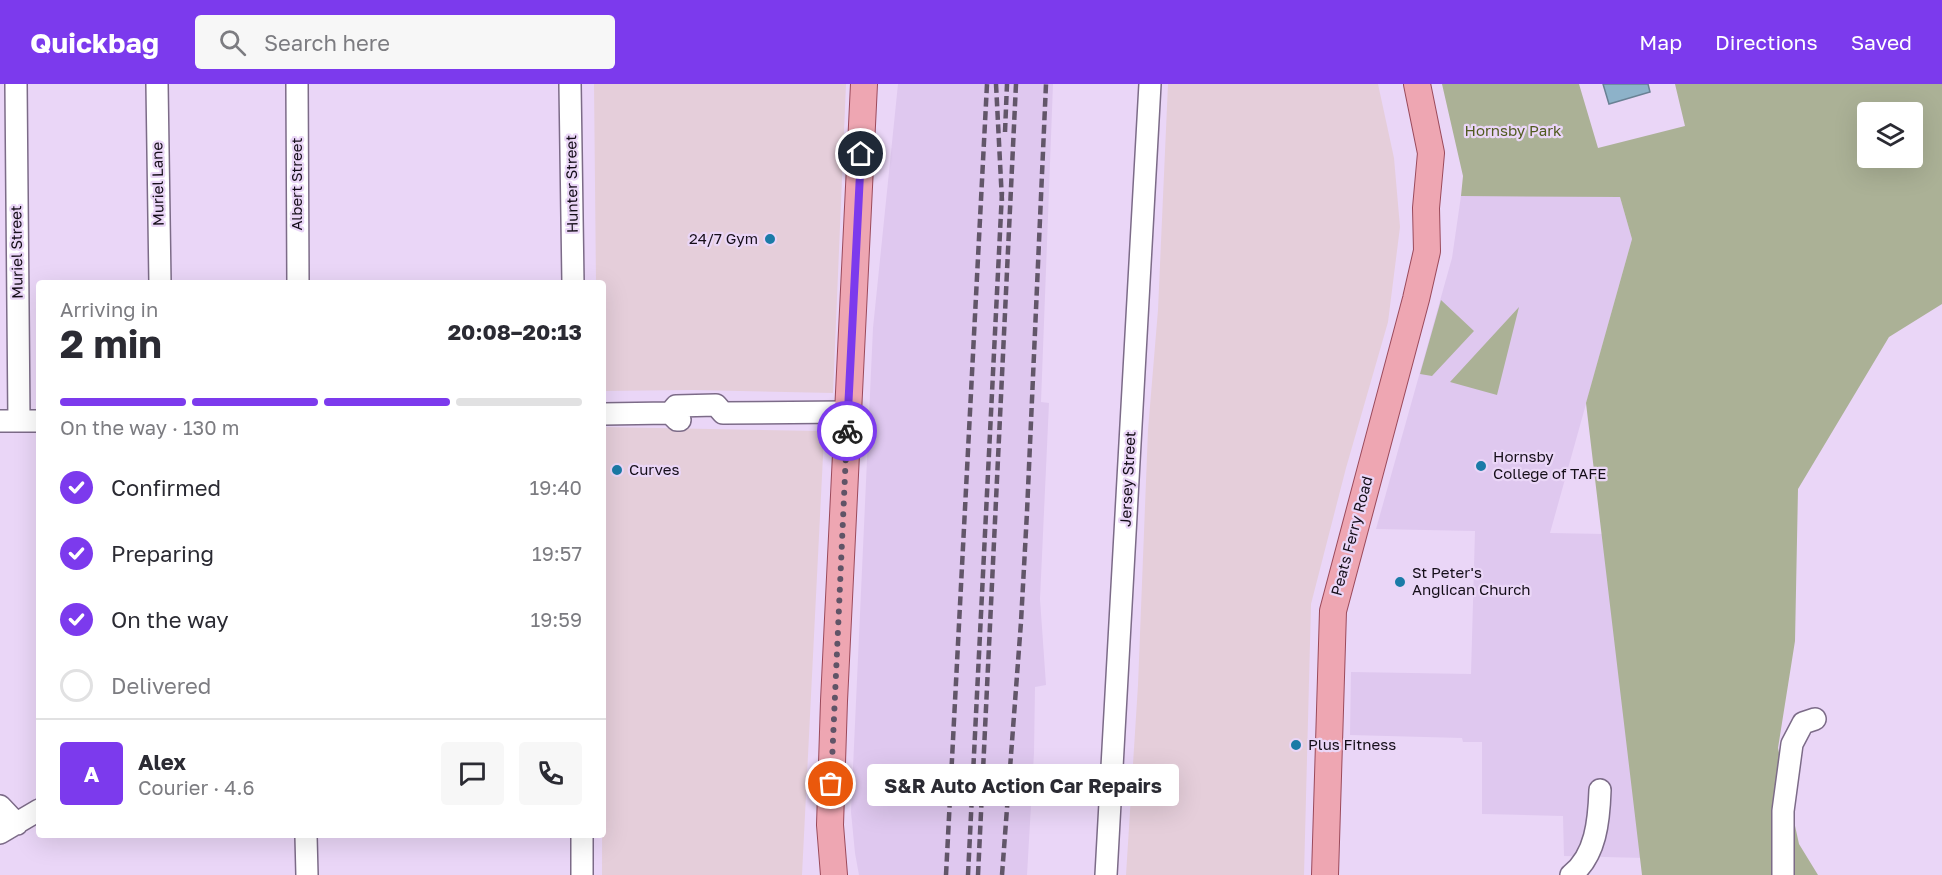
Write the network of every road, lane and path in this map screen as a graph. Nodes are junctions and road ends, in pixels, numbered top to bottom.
1 (16, 84) edge
2 (157, 84) edge
3 (297, 84) edge
4 (570, 84) edge
5 (864, 84) edge
6 (1150, 84) edge
7 (1401, 84) edge
8 (1417, 84) edge
9 (8, 155) edge
10 (1427, 203) junction
11 (160, 280) edge
12 (298, 280) edge
13 (573, 280) edge
14 (848, 412) junction
15 (606, 414) edge
16 (19, 421) edge
17 (1815, 719) dead end
18 (1600, 790) dead end
19 (0, 806) edge
20 (36, 812) edge
21 (8, 829) edge
22 (306, 838) edge
23 (582, 838) edge
24 (307, 875) edge
25 (582, 875) edge
26 (834, 875) edge
27 (1106, 875) edge
28 (1326, 875) edge
29 (1571, 875) edge
30 (1783, 875) edge

1 - 9 street, Muriel Street
2 - 11 street, Muriel Lane
3 - 12 street, Albert Street
4 - 13 street, Hunter Street
5 - 14 main road
6 - 27 street, Jersey Street
7 - 10 main road, Peats Ferry Road
8 - 10 main road, Peats Ferry Road
9 - 16 street, Muriel Street
10 - 28 main road, Peats Ferry Road
14 - 15 street
14 - 26 main road
17 - 30 street
18 - 29 street
19 - 21 street
20 - 21 street
22 - 24 street
23 - 25 street

